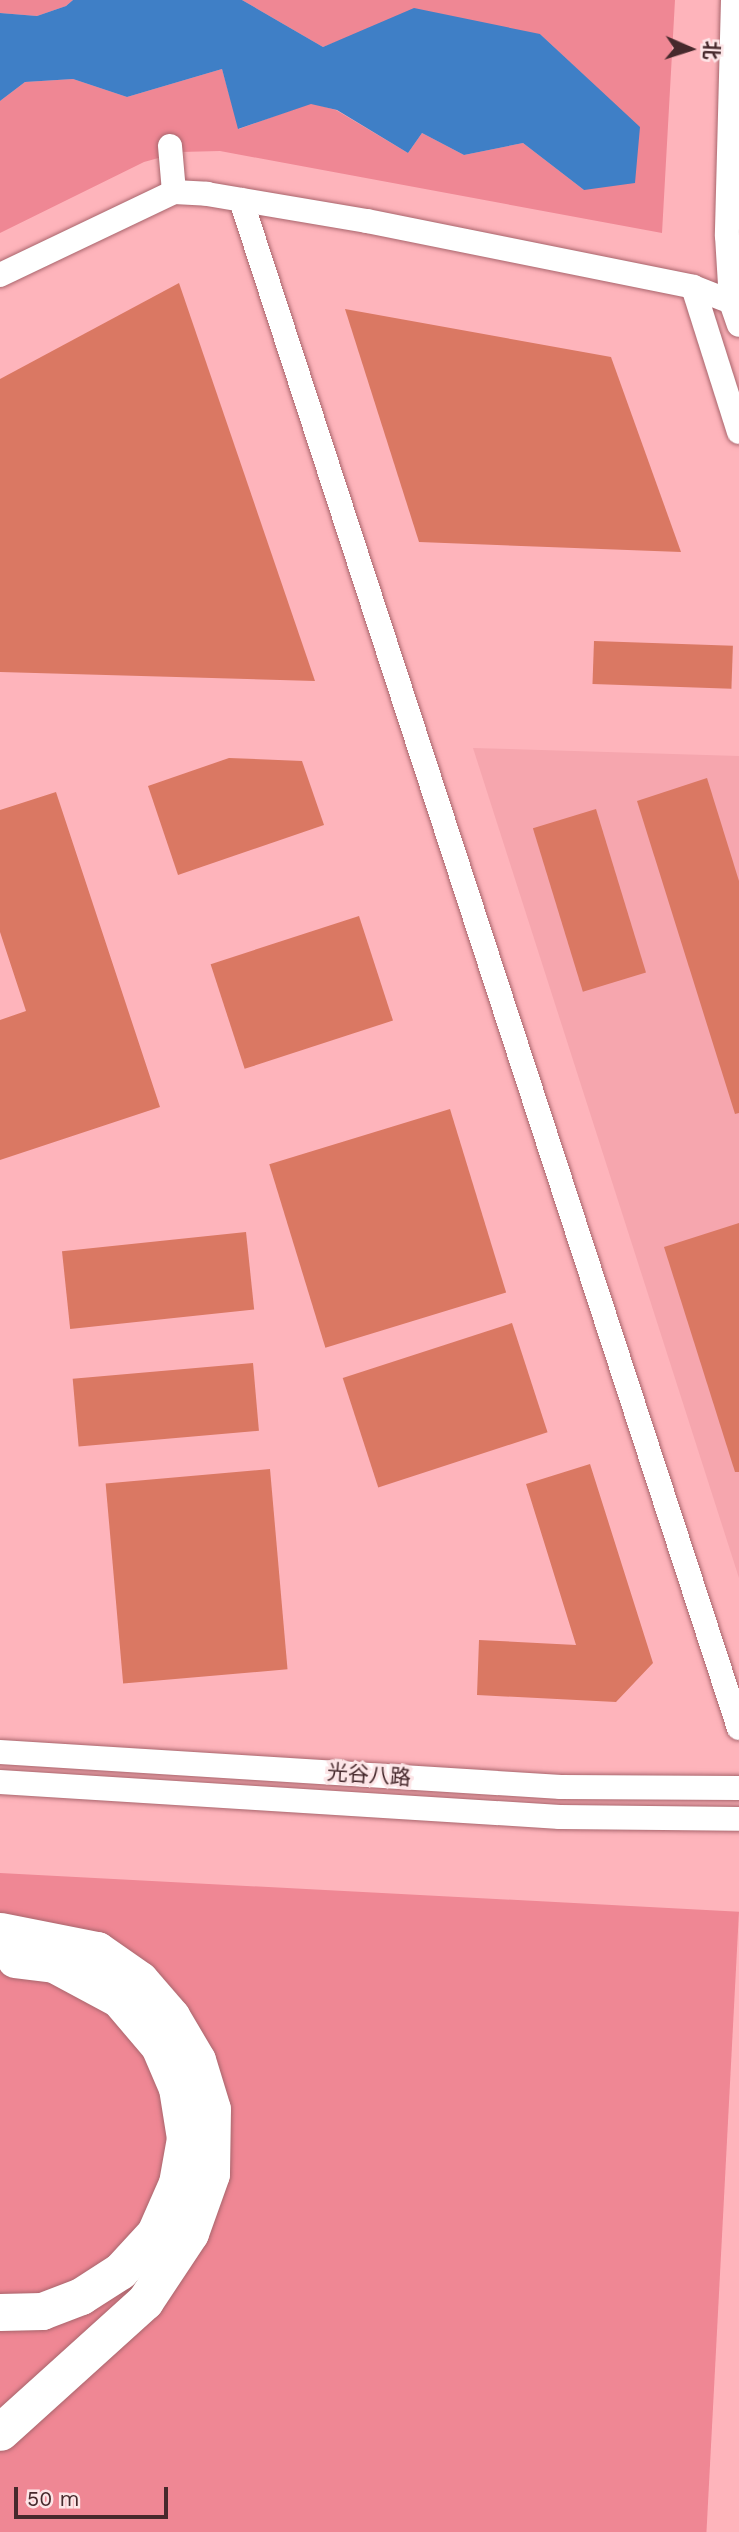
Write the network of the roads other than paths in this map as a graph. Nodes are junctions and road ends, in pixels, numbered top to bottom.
1 (733, 0) edge
2 (170, 146) dead end
3 (174, 192) junction
4 (241, 200) junction
5 (0, 275) edge
6 (693, 288) junction
7 (735, 303) edge
8 (739, 326) edge
9 (739, 432) edge
10 (739, 1728) edge
11 (0, 1752) edge
12 (0, 1782) edge
13 (739, 1788) edge
14 (739, 1819) edge
15 (0, 1931) edge
16 (0, 1957) edge
17 (0, 2312) edge
18 (0, 2432) edge

1 - 7 street
2 - 3 street
3 - 4 street
3 - 5 street
4 - 6 street
4 - 10 street
6 - 7 street
6 - 9 street
7 - 8 street
11 - 13 street, 光谷八路
12 - 14 street, 光谷八路
15 - 18 highway
16 - 17 highway

